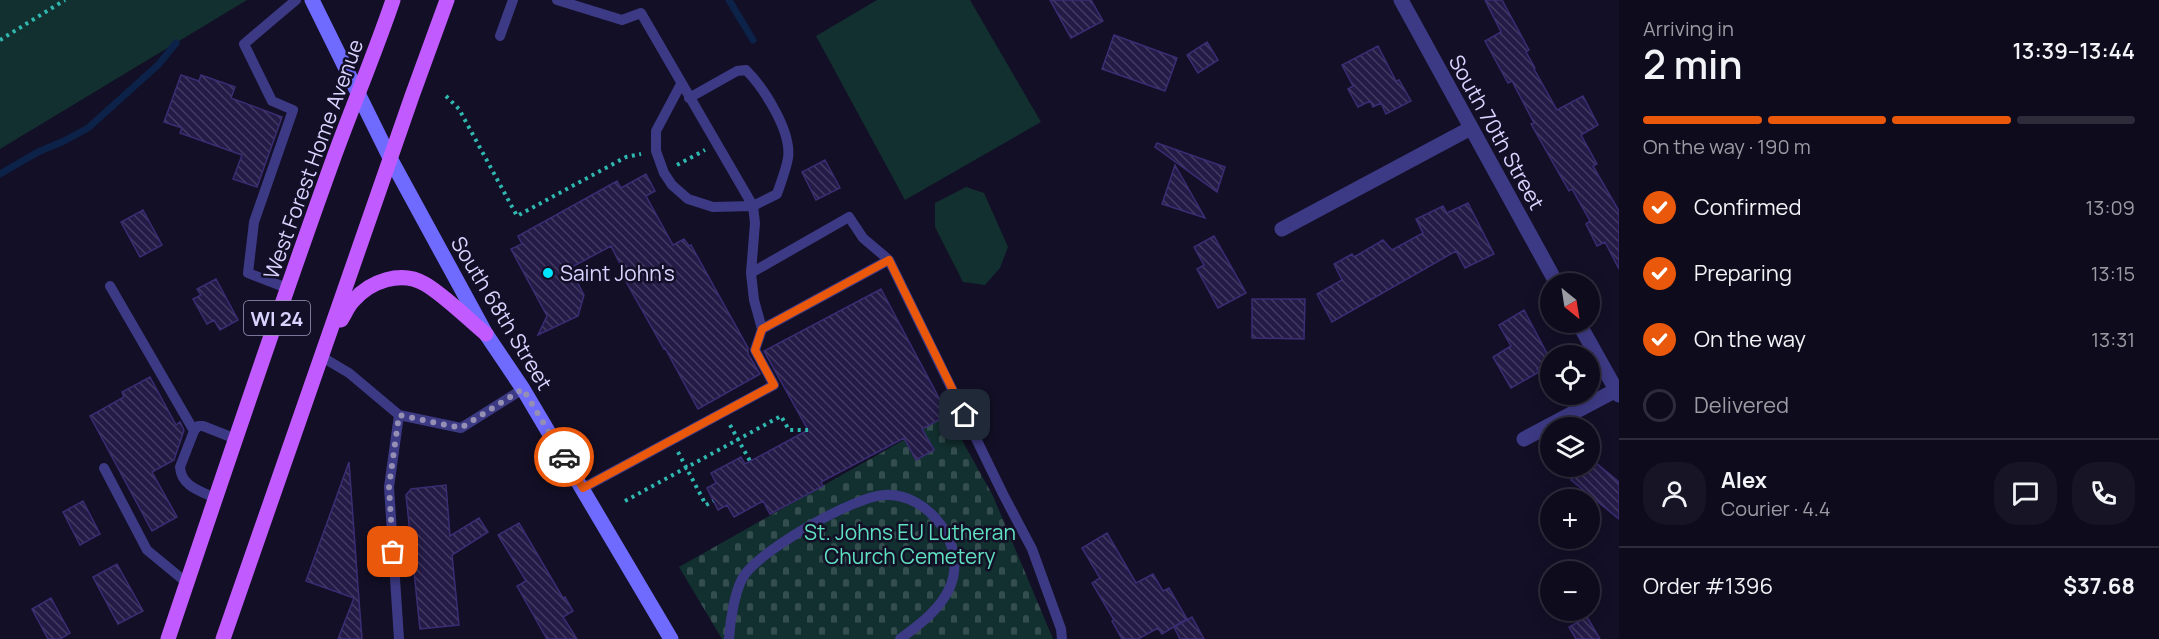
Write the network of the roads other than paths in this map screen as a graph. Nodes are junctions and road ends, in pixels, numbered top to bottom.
1 (296, 0) edge
2 (312, 0) edge
3 (393, 0) edge
4 (447, 0) edge
5 (513, 0) edge
6 (557, 0) edge
7 (1401, 0) edge
8 (500, 36) dead end
9 (681, 84) junction
10 (357, 94) junction
11 (689, 98) junction
12 (1471, 128) junction
13 (390, 158) junction
14 (753, 206) junction
15 (1282, 230) dead end
16 (889, 260) junction
17 (751, 273) junction
18 (1551, 273) edge
19 (110, 286) dead end
20 (287, 288) junction
21 (762, 329) junction
22 (1584, 333) edge
23 (486, 334) junction
24 (324, 350) junction
25 (523, 389) junction
26 (1617, 393) edge
27 (399, 415) junction
28 (194, 431) junction
29 (236, 439) junction
30 (1524, 439) dead end
31 (104, 468) dead end
32 (583, 488) junction
33 (215, 498) junction
34 (187, 583) junction
35 (168, 639) edge
36 (223, 639) edge
37 (399, 639) edge
38 (671, 639) edge
39 (729, 639) edge
40 (900, 639) edge
41 (1062, 639) edge

1 - 20 lane
2 - 10 street, South 68th Street
3 - 10 main road, West Forest Home Avenue / WI 24
4 - 13 main road, WI 24
5 - 8 lane
6 - 9 lane
7 - 12 street, South 70th Street
9 - 11 lane
9 - 14 lane
10 - 13 street, South 68th Street
10 - 20 main road, West Forest Home Avenue / WI 24
11 - 14 lane
11 - 14 lane
12 - 15 street
12 - 18 street, South 70th Street
13 - 23 street, South 68th Street
13 - 24 main road, WI 24
14 - 17 lane
16 - 17 lane
16 - 21 lane
16 - 41 lane
17 - 21 lane
19 - 28 lane
20 - 29 main road, West Forest Home Avenue / WI 24
21 - 32 lane
22 - 26 street
23 - 24 main road
23 - 25 street, South 68th Street
24 - 27 lane
24 - 36 main road, WI 24
25 - 27 lane
25 - 32 street, South 68th Street
26 - 30 street
27 - 37 lane
28 - 29 lane
28 - 33 lane
29 - 33 main road, West Forest Home Avenue / WI 24
31 - 34 lane
32 - 38 street, South 68th Street
33 - 34 main road, West Forest Home Avenue / WI 24
34 - 35 main road, West Forest Home Avenue / WI 24
39 - 40 lane

